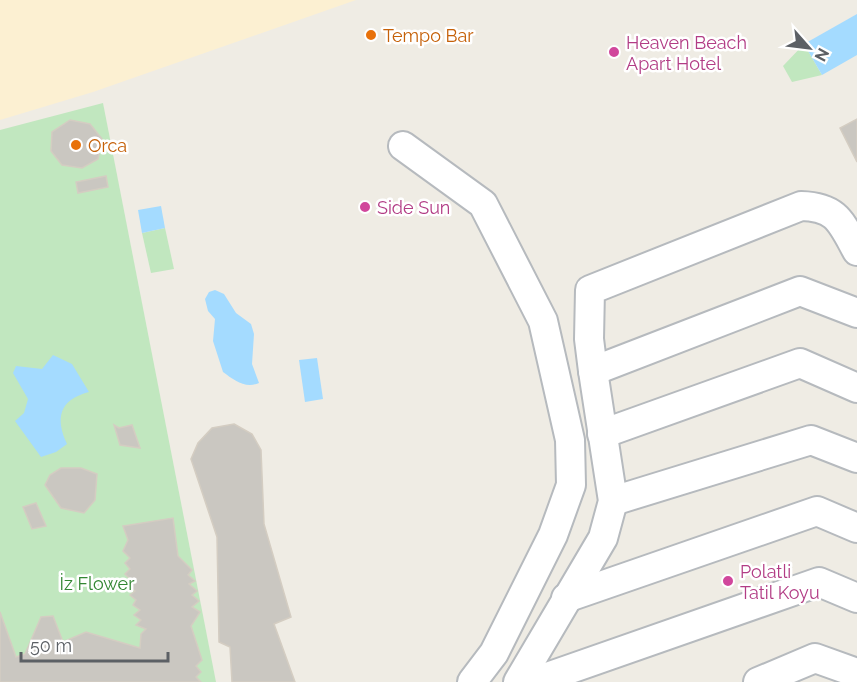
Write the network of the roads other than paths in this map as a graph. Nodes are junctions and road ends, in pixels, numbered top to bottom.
1 (403, 146) dead end
2 (857, 251) edge
3 (857, 313) edge
4 (592, 371) junction
5 (857, 388) edge
6 (602, 434) junction
7 (857, 458) edge
8 (613, 501) junction
9 (857, 528) edge
10 (566, 598) junction
11 (857, 598) edge
12 (857, 673) edge
13 (471, 682) edge
14 (518, 682) edge
15 (532, 682) edge
16 (758, 682) edge

1 - 13 street
2 - 4 street
3 - 4 street
4 - 6 street
5 - 6 street
6 - 8 street
7 - 8 street
8 - 10 street
9 - 10 street
10 - 14 street
11 - 15 street
12 - 16 street

